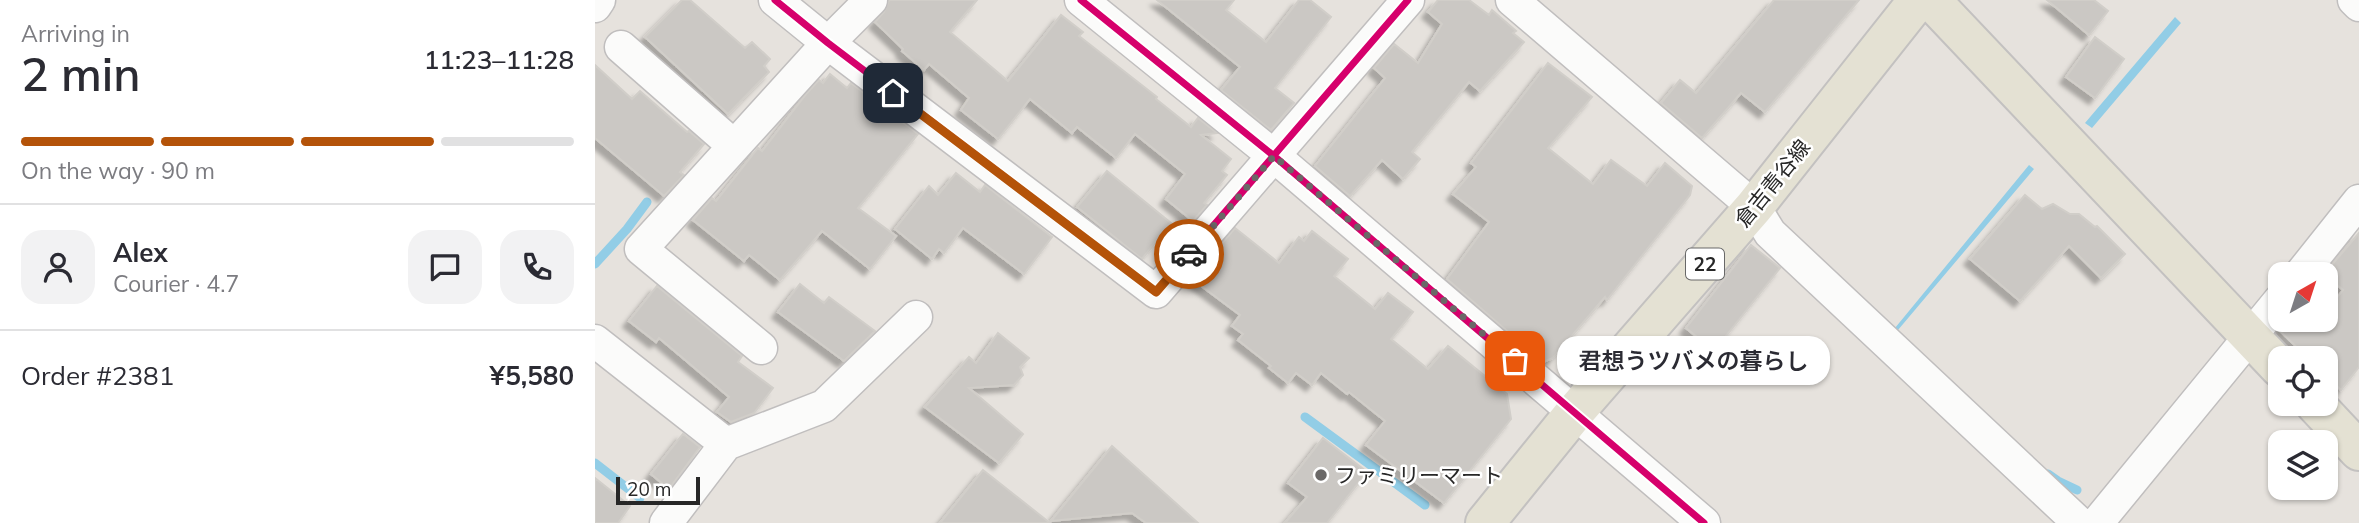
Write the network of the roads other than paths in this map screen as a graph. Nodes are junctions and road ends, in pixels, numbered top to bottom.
1 (599, 0) edge
2 (775, 0) edge
3 (871, 0) edge
4 (1081, 0) edge
5 (1408, 0) edge
6 (1512, 0) edge
7 (1918, 0) edge
8 (1931, 0) edge
9 (2354, 0) edge
10 (2359, 5) edge
11 (595, 6) edge
12 (828, 43) junction
13 (621, 47) dead end
14 (734, 146) junction
15 (1274, 156) junction
16 (2359, 201) edge
17 (1754, 207) junction
18 (2310, 262) edge
19 (2268, 315) edge
20 (916, 317) dead end
21 (2251, 337) junction
22 (595, 341) edge
23 (761, 348) dead end
24 (2268, 355) edge
25 (1575, 412) junction
26 (2326, 416) edge
27 (726, 444) junction
28 (2359, 452) edge
29 (666, 523) edge
30 (1485, 523) edge
31 (1704, 523) edge
32 (2079, 523) edge
33 (2097, 523) edge

1 - 11 street
2 - 12 street
3 - 12 street
4 - 15 street
5 - 15 street
6 - 17 street
7 - 17 main road, 倉吉青谷線 / 22
8 - 21 main road
9 - 10 street
12 - 14 street
12 - 15 street
13 - 14 street
14 - 23 street
15 - 25 street
16 - 18 street
17 - 25 main road, 倉吉青谷線 / 22
17 - 32 street
19 - 21 street
20 - 27 street
21 - 24 main road
21 - 33 street
22 - 27 street
25 - 30 main road, 倉吉青谷線 / 22
25 - 31 street
26 - 28 main road
27 - 29 street

